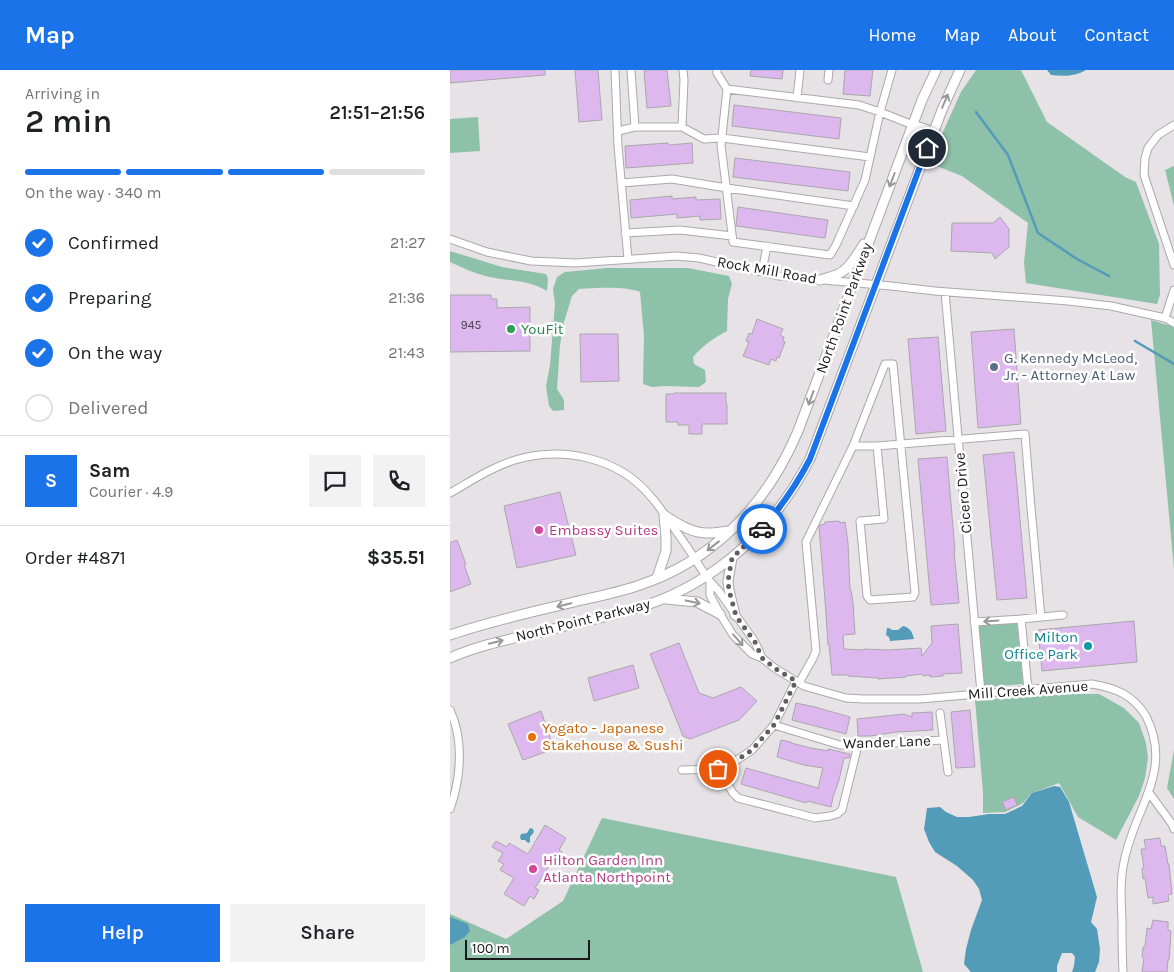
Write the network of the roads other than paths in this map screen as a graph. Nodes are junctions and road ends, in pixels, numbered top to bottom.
1 (614, 70) edge
2 (631, 70) edge
3 (683, 70) edge
4 (717, 70) edge
5 (800, 70) edge
6 (829, 70) edge
7 (892, 70) edge
8 (936, 70) edge
9 (960, 70) edge
10 (828, 80) dead end
11 (727, 89) junction
12 (796, 98) junction
13 (880, 112) junction
14 (913, 125) junction
15 (1174, 125) edge
16 (635, 127) junction
17 (682, 127) junction
18 (618, 131) junction
19 (933, 132) junction
20 (722, 138) junction
21 (870, 157) junction
22 (621, 183) junction
23 (727, 188) junction
24 (854, 206) junction
25 (873, 232) junction
26 (625, 233) junction
27 (732, 236) junction
28 (450, 240) edge
29 (767, 246) junction
30 (628, 259) junction
31 (1174, 264) edge
32 (762, 272) junction
33 (820, 280) junction
34 (853, 283) junction
35 (876, 284) junction
36 (1174, 290) edge
37 (945, 292) junction
38 (1165, 318) junction
39 (1174, 324) edge
40 (958, 439) junction
41 (901, 444) junction
42 (853, 446) junction
43 (877, 446) junction
44 (450, 492) edge
45 (664, 515) junction
46 (731, 531) junction
47 (695, 558) junction
48 (732, 558) junction
49 (657, 578) junction
50 (708, 580) junction
51 (663, 599) junction
52 (720, 614) junction
53 (1063, 615) dead end
54 (736, 616) junction
55 (1041, 617) junction
56 (1022, 619) junction
57 (974, 622) junction
58 (450, 635) edge
59 (450, 658) edge
60 (762, 658) junction
61 (797, 682) junction
62 (1028, 689) junction
63 (981, 693) junction
64 (450, 710) edge
65 (940, 713) dead end
66 (774, 725) junction
67 (943, 740) junction
68 (858, 745) junction
69 (718, 769) junction
70 (682, 770) dead end
71 (948, 772) dead end
72 (1150, 794) junction
73 (450, 809) edge
74 (1174, 829) edge
75 (1123, 972) edge

1 - 18 street
2 - 16 street
3 - 17 street
4 - 11 street
5 - 12 street
6 - 10 street
7 - 13 street
8 - 14 street, North Point Parkway
19 -> 9 street, North Point Parkway
11 - 12 street
11 - 20 street
12 - 13 street
13 - 14 street
13 - 21 street
14 - 19 street
14 -> 25 street, North Point Parkway
15 - 31 street
16 - 17 street
16 - 18 street
17 - 20 street
18 - 22 street
19 - 35 street, North Point Parkway
20 - 21 street
20 - 23 street
21 - 24 street
22 - 23 street
22 - 26 street
23 - 24 street
23 - 27 street
24 - 29 street
25 - 33 street
25 - 34 street, North Point Parkway
26 - 27 street
26 - 30 street
27 - 29 street
28 - 30 street, Rock Mill Road
29 - 32 street
30 - 32 street, Rock Mill Road
32 - 33 street, Rock Mill Road
33 - 34 street, Rock Mill Road
34 - 35 street, Rock Mill Road
34 -> 46 street, North Point Parkway
35 - 37 street, Rock Mill Road
35 - 48 street, North Point Parkway
36 - 38 street
37 - 38 street, Rock Mill Road
37 - 40 street, Cicero Drive
38 - 39 street, Rock Mill Road
40 - 41 street
40 - 55 street
40 - 57 street, Cicero Drive
41 - 42 street
41 - 43 street
41 - 43 street
42 - 43 street
42 - 61 street
44 - 45 street
45 - 46 street
45 - 47 street
45 - 49 street
46 -> 47 street, North Point Parkway
47 - 49 street, North Point Parkway
47 - 50 street
48 - 50 street, North Point Parkway
48 - 54 street
49 -> 58 street, North Point Parkway
50 - 51 street, North Point Parkway
50 - 52 street, Mill Creek Avenue
50 - 54 street, Mill Creek Avenue
51 -> 52 street
59 -> 51 street, North Point Parkway
52 -> 60 street, Mill Creek Avenue
53 - 55 street
54 - 60 street, Mill Creek Avenue
55 - 56 street
56 -> 57 street
56 - 62 street
57 - 63 street, Cicero Drive
60 - 61 street, Mill Creek Avenue
61 - 63 street, Mill Creek Avenue
61 - 66 street
62 - 63 street, Mill Creek Avenue
62 - 72 street, Mill Creek Avenue
64 - 73 street
65 - 67 street
66 - 68 street, Wander Lane
66 - 69 street
67 - 68 street, Wander Lane
67 - 71 street
68 - 69 street
69 - 70 street
72 - 74 street
72 - 75 street, Mill Creek Avenue

